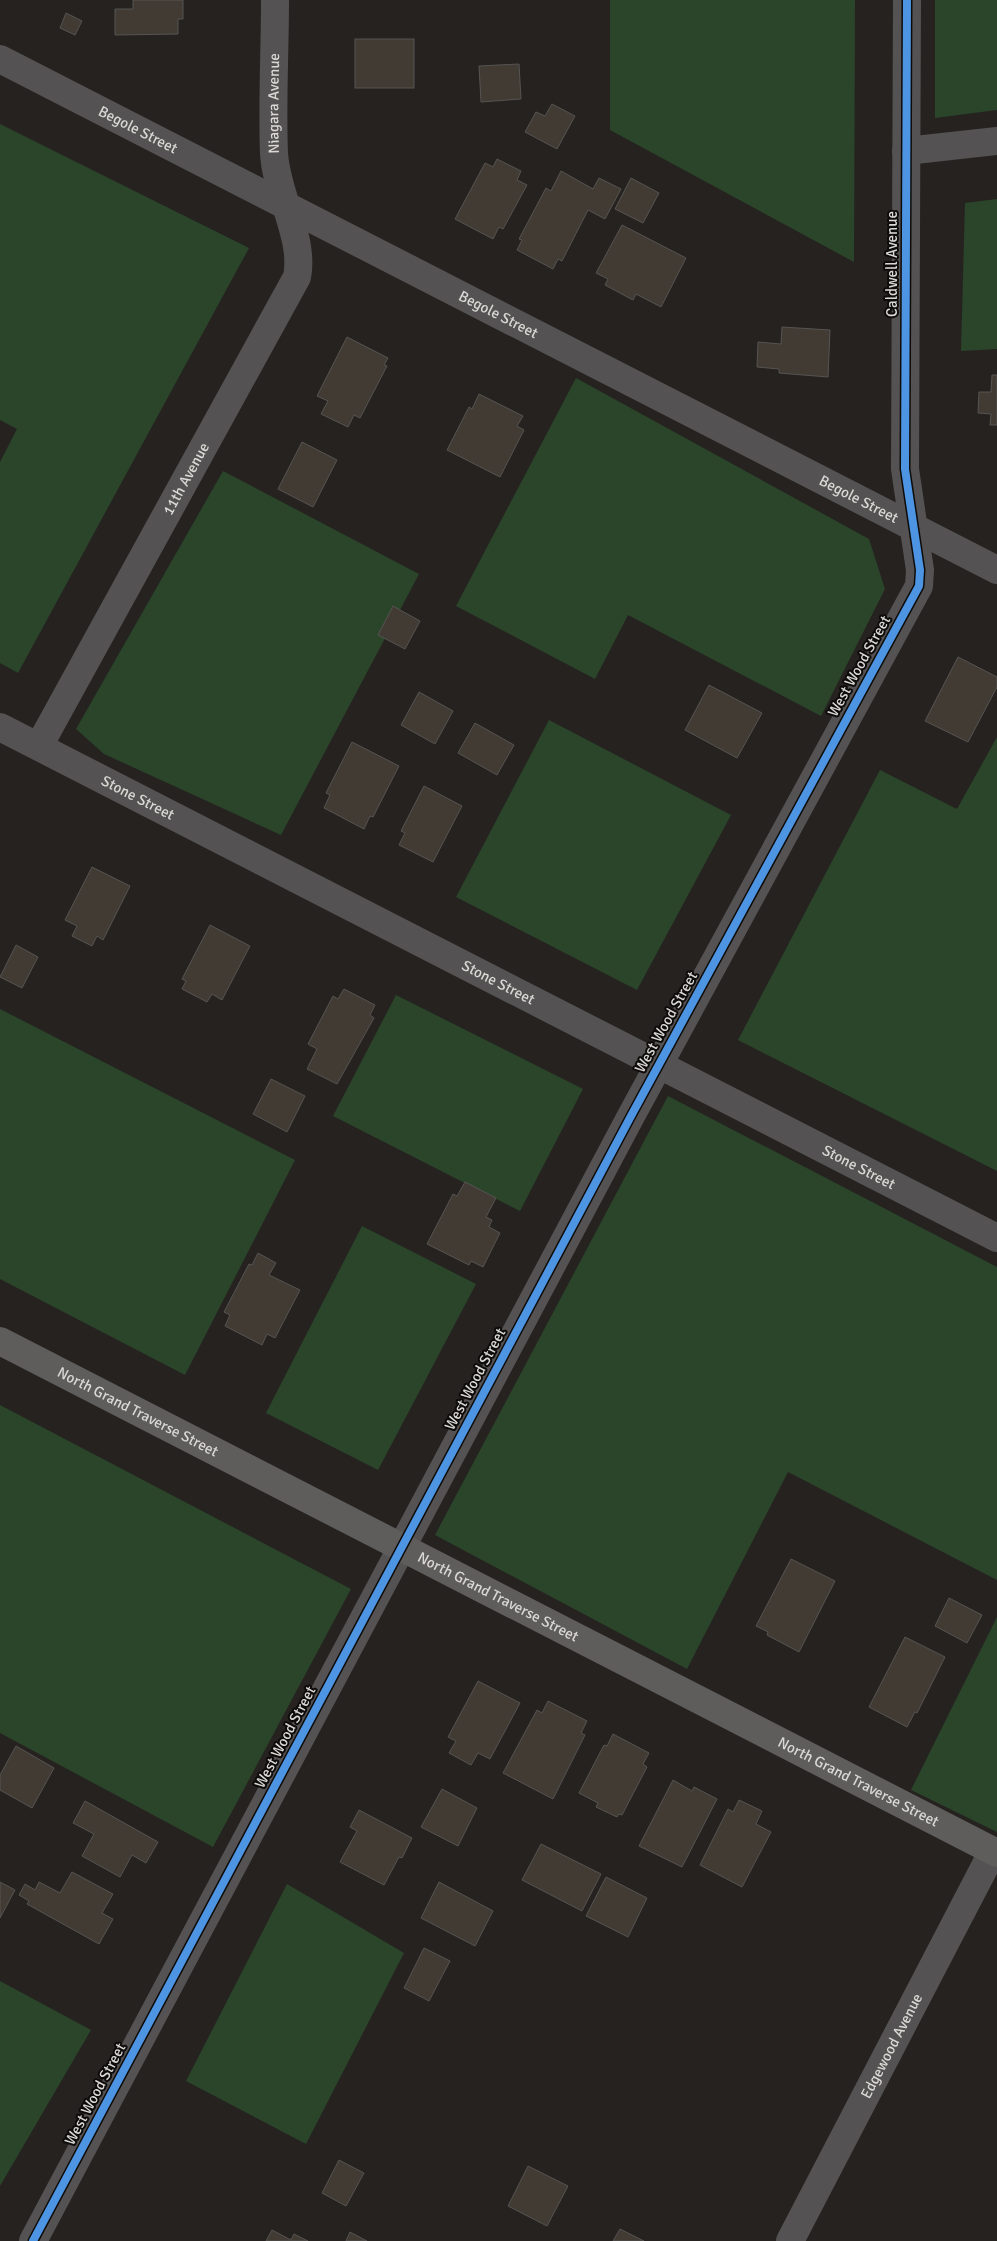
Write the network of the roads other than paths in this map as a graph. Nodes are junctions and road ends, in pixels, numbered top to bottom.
1 (276, 0) edge
2 (907, 0) edge
3 (0, 59) edge
4 (997, 141) edge
5 (906, 151) junction
6 (285, 204) junction
7 (913, 527) junction
8 (997, 570) edge
9 (0, 727) edge
10 (38, 746) junction
11 (659, 1065) junction
12 (997, 1238) edge
13 (0, 1340) edge
14 (402, 1546) junction
15 (995, 1852) edge
16 (33, 2241) edge
17 (790, 2241) edge

1 - 6 street, Niagara Avenue
2 - 5 street, Caldwell Avenue
3 - 6 street, Begole Street
4 - 5 street
5 - 7 street, Caldwell Avenue
6 - 7 street, Begole Street
6 - 10 street, 11th Avenue
7 - 8 street, Begole Street
7 - 11 street, West Wood Street
9 - 10 street, Stone Street
10 - 11 street, Stone Street
11 - 12 street, Stone Street
11 - 14 street, West Wood Street
13 - 14 street, North Grand Traverse Street
14 - 15 street, North Grand Traverse Street
14 - 16 street, West Wood Street
15 - 17 street, Edgewood Avenue

